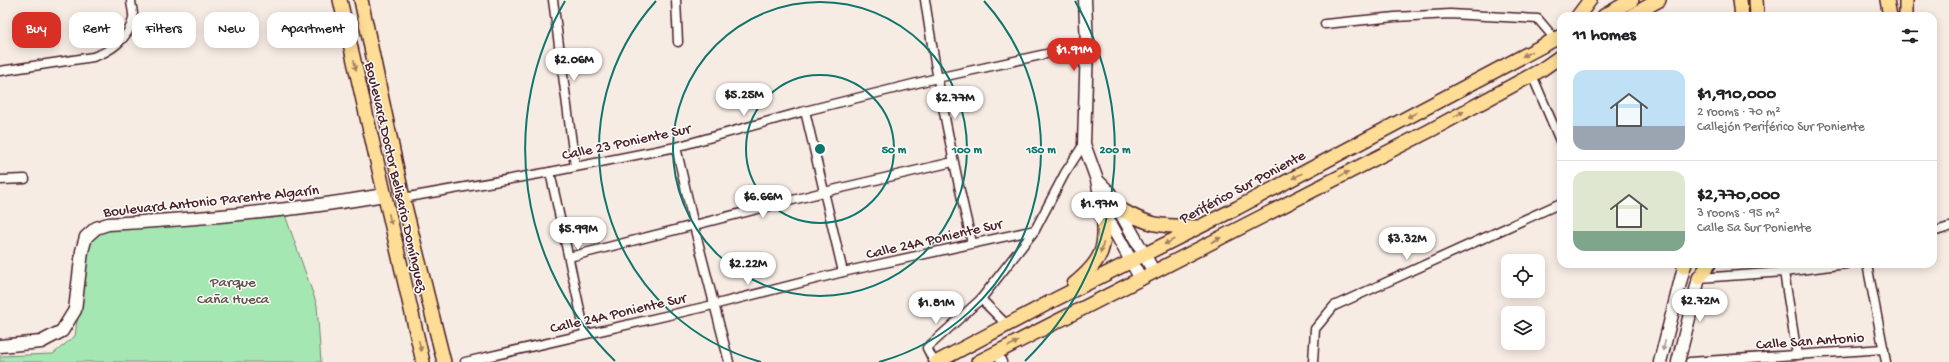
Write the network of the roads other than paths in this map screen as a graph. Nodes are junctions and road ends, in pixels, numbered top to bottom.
1 (131, 0) edge
2 (340, 0) edge
3 (362, 0) edge
4 (553, 0) edge
5 (676, 0) edge
6 (925, 0) edge
7 (1085, 0) edge
8 (1590, 0) edge
9 (1632, 0) edge
10 (1659, 0) edge
11 (1740, 0) edge
12 (1756, 0) edge
13 (1887, 0) edge
14 (1906, 0) edge
15 (1581, 12) edge
16 (1611, 12) edge
17 (1638, 12) edge
18 (1742, 12) edge
19 (1757, 12) edge
20 (1889, 12) edge
21 (1906, 12) edge
22 (1325, 24) dead end
23 (1557, 36) edge
24 (1557, 38) edge
25 (678, 42) dead end
26 (1087, 45) junction
27 (1557, 59) edge
28 (1557, 67) edge
29 (0, 71) edge
30 (1536, 73) junction
31 (937, 78) junction
32 (805, 111) junction
33 (1557, 132) edge
34 (1084, 144) junction
35 (676, 147) junction
36 (953, 162) junction
37 (575, 166) junction
38 (550, 172) junction
39 (25, 179) dead end
40 (0, 180) edge
41 (1097, 180) junction
42 (824, 192) junction
43 (384, 195) junction
44 (403, 198) junction
45 (1557, 205) edge
46 (1120, 209) junction
47 (1103, 210) junction
48 (694, 226) junction
49 (1949, 226) edge
50 (1199, 227) junction
51 (1035, 230) junction
52 (1937, 230) edge
53 (972, 243) junction
54 (1145, 255) junction
55 (569, 257) junction
56 (1132, 262) junction
57 (1683, 268) edge
58 (1815, 268) edge
59 (1868, 268) edge
60 (843, 272) junction
61 (1154, 272) junction
62 (1784, 272) junction
63 (1706, 273) edge
64 (1141, 279) junction
65 (981, 299) junction
66 (1056, 299) junction
67 (713, 305) junction
68 (1007, 325) junction
69 (585, 333) junction
70 (0, 346) edge
71 (1884, 348) junction
72 (1797, 355) junction
73 (1000, 357) edge
74 (423, 362) edge
75 (444, 362) edge
76 (465, 362) edge
77 (729, 362) edge
78 (936, 362) edge
79 (978, 362) edge
80 (1313, 362) edge
81 (1660, 362) edge
82 (1678, 362) edge
83 (1690, 362) edge
84 (1886, 362) edge

1 - 29 street
2 -> 43 main road, Boulevard Doctor Belisario Domínguez
3 - 44 main road, Boulevard Doctor Belisario Domínguez
4 - 37 street
5 - 25 street
6 - 31 street
7 - 26 main road
8 - 15 main road
9 - 16 main road
10 - 17 main road
11 - 18 main road
12 - 19 main road
13 - 20 main road
14 - 21 main road
22 - 23 street
24 -> 50 main road, Periférico Sur Poniente
26 - 31 street, Calle 23 Poniente Sur
26 - 34 main road
27 - 30 main road
28 - 30 main road
30 - 33 street
61 -> 30 main road
31 - 32 street, Calle 23 Poniente Sur
31 - 36 street
32 - 35 street, Calle 23 Poniente Sur
32 - 42 street
34 - 41 main road
34 - 51 street
35 - 37 street, Calle 23 Poniente Sur
35 - 48 street
36 - 42 street
36 - 53 street
37 - 38 street, Calle 23 Poniente Sur
38 - 44 street, Calle 23 Poniente Sur
38 - 55 street
39 - 40 street
41 - 46 main road
41 - 47 main road
42 - 48 street
42 - 60 street
43 - 70 main road, Boulevard Antonio Parente Algarín
43 -> 74 main road, Boulevard Doctor Belisario Domínguez
44 - 75 main road, Boulevard Doctor Belisario Domínguez
45 - 80 street
46 - 50 main road
46 - 54 main road
47 - 56 main road
47 -> 66 main road
48 - 55 street
48 - 67 street
49 - 52 street
50 -> 54 main road, Periférico Sur Poniente
51 - 53 street, Calle 24A Poniente Sur
51 - 65 street
53 - 60 street, Calle 24A Poniente Sur
54 - 56 main road, Periférico Sur Poniente
54 - 61 main road
55 - 69 street
56 - 64 main road
56 - 66 main road, Periférico Sur Poniente
57 -> 81 main road
58 - 62 street
59 - 71 street
60 - 67 street, Calle 24A Poniente Sur
61 - 64 main road
62 - 63 street
62 - 72 street
63 - 82 main road
73 -> 64 main road
65 - 68 street
65 - 78 street
66 - 68 main road, Periférico Sur Poniente
67 - 69 street, Calle 24A Poniente Sur
67 - 77 street
68 - 78 main road, Periférico Sur Poniente
69 - 76 street, Calle 24A Poniente Sur
71 - 72 street, Calle San Antonio
71 - 84 street
72 - 83 street, Calle San Antonio
73 - 79 main road

